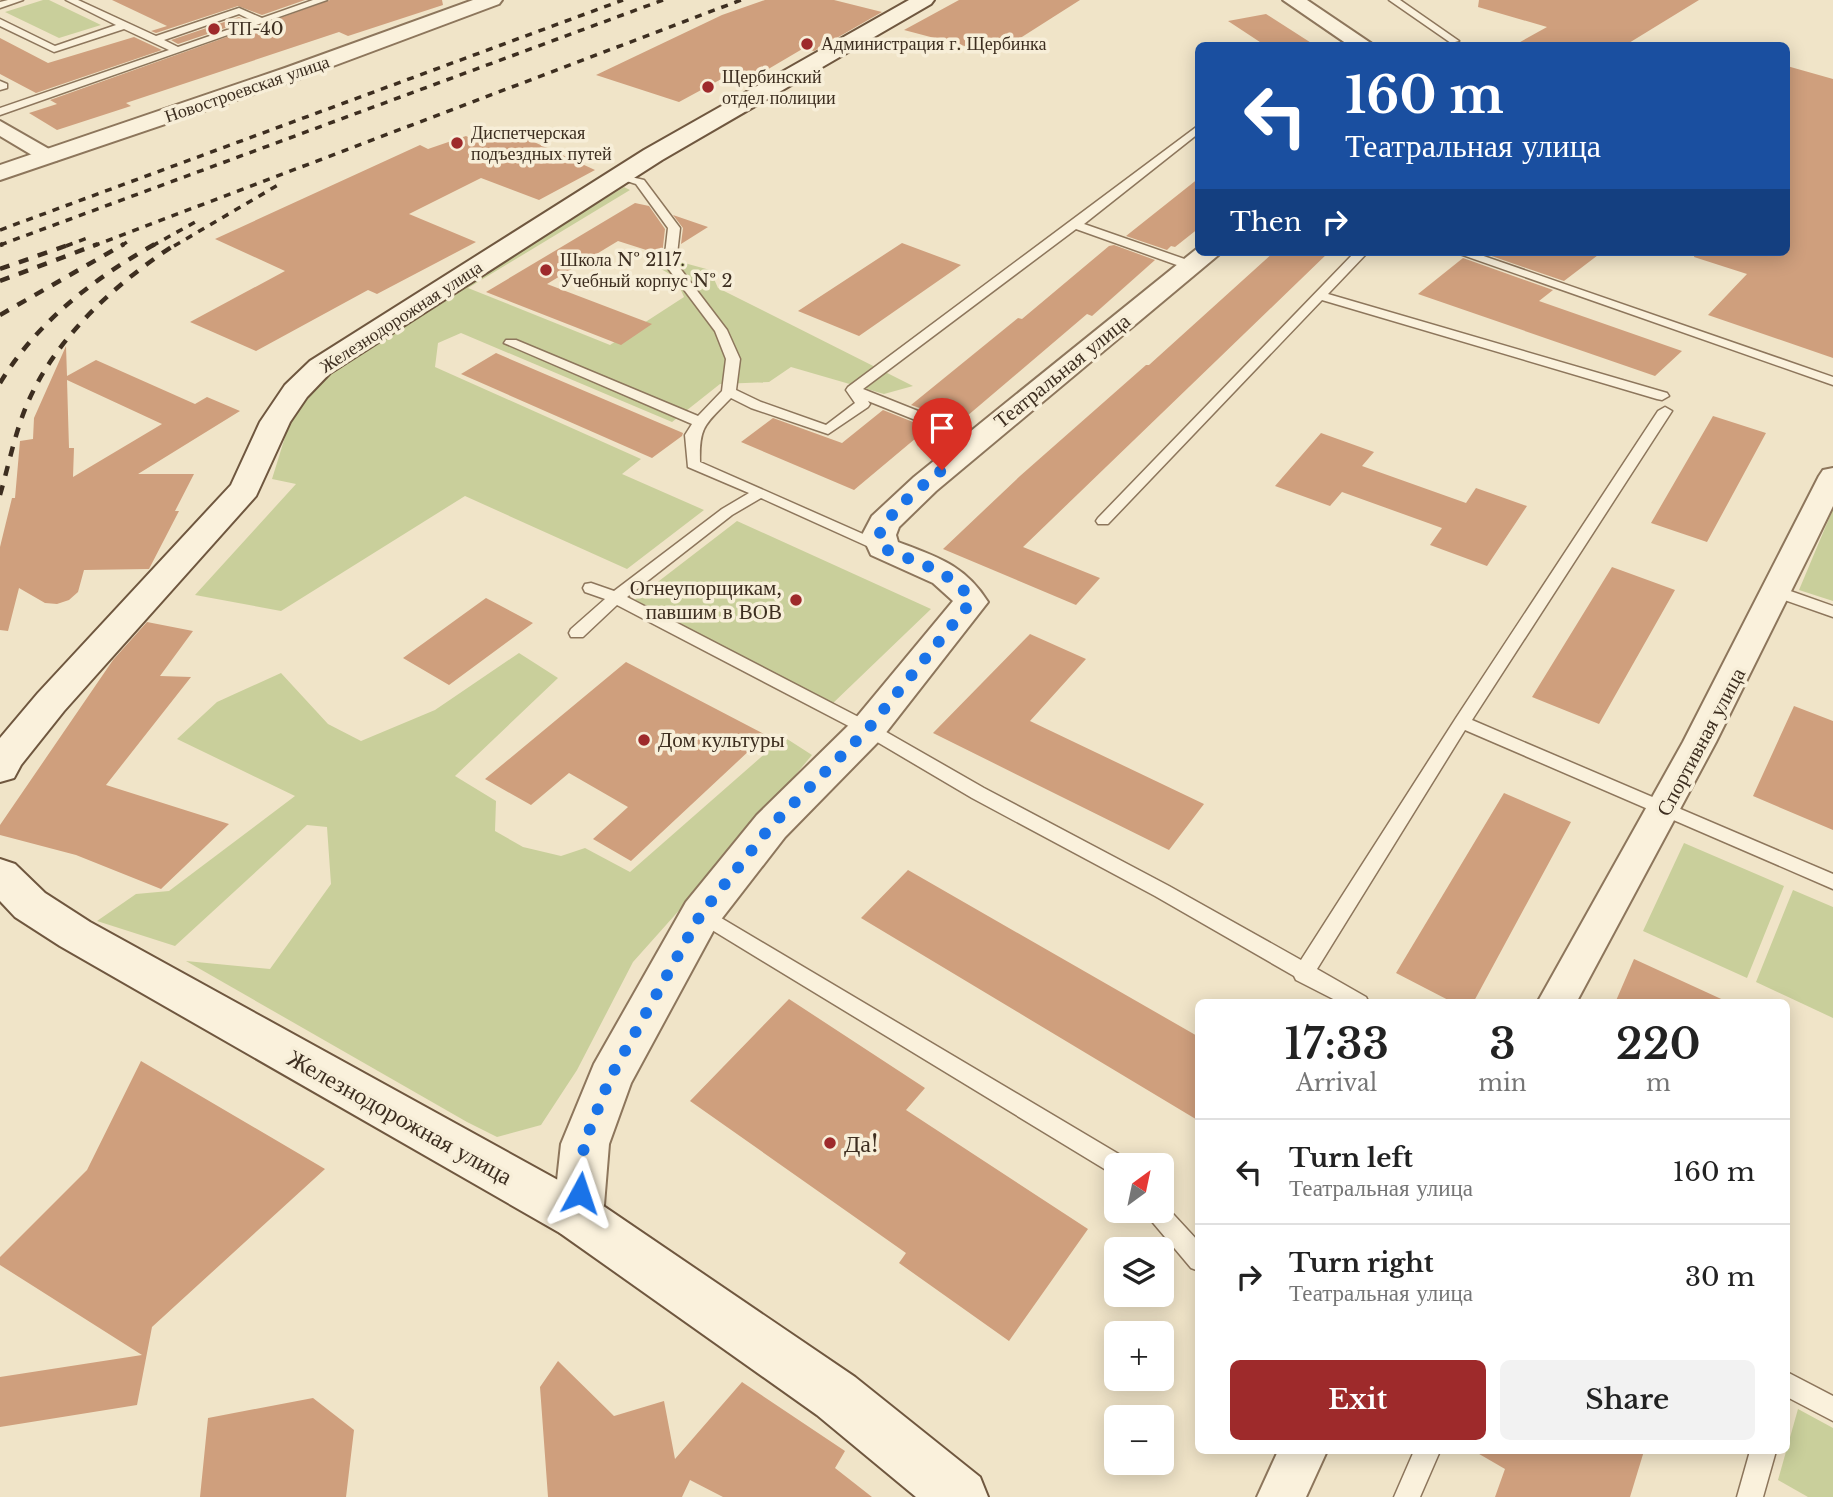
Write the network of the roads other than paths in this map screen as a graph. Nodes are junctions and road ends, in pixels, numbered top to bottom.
1 (18, 0) edge
2 (71, 0) edge
3 (322, 0) edge
4 (492, 0) edge
5 (924, 0) edge
6 (1293, 0) edge
7 (1394, 0) edge
8 (0, 5) edge
9 (261, 21) junction
10 (0, 22) edge
11 (125, 25) junction
12 (155, 40) junction
13 (1454, 41) dead end
14 (1360, 42) edge
15 (177, 50) junction
16 (0, 112) edge
17 (0, 127) edge
18 (1195, 131) edge
19 (49, 157) junction
20 (0, 173) edge
21 (618, 176) junction
22 (1075, 225) junction
23 (1358, 256) edge
24 (1472, 256) edge
25 (1200, 259) edge
26 (1321, 296) junction
27 (511, 343) dead end
28 (1833, 381) edge
29 (853, 390) junction
30 (729, 392) junction
31 (700, 422) junction
32 (978, 440) junction
33 (1833, 476) edge
34 (760, 492) junction
35 (1103, 522) dead end
36 (883, 548) junction
37 (592, 588) dead end
38 (1779, 592) junction
39 (616, 598) junction
40 (1833, 612) edge
41 (577, 633) dead end
42 (1462, 722) junction
43 (868, 729) junction
44 (0, 768) edge
45 (1665, 811) junction
46 (0, 875) edge
47 (1833, 882) edge
48 (701, 914) junction
49 (1303, 974) junction
50 (1351, 999) edge
51 (1558, 999) edge
52 (1104, 1157) edge
53 (578, 1217) junction
54 (1167, 1223) edge
55 (1195, 1255) edge
56 (1790, 1386) edge
57 (1833, 1409) edge
58 (1302, 1454) edge
59 (1426, 1454) edge
60 (1762, 1454) edge
61 (960, 1497) edge
62 (1281, 1497) edge
63 (1407, 1497) edge
64 (1750, 1497) edge

1 - 8 lane
2 - 11 lane
3 - 9 lane
4 - 19 main road, Новостроевская улица
5 - 21 main road, Железнодорожная улица
6 - 14 main road
7 - 13 lane
9 - 12 lane
9 - 15 lane
10 - 11 lane
11 - 12 lane
12 - 15 lane
15 - 16 lane
17 - 19 street
18 - 22 lane
19 - 20 main road, Новостроевская улица
21 - 30 lane
21 - 44 main road, Железнодорожная улица
22 - 25 lane
22 - 29 lane
23 - 26 lane
24 - 28 lane
25 - 32 main road, Театральная улица
26 - 35 lane
26 - 42 lane
27 - 31 lane
29 - 30 lane
29 - 32 lane
30 - 31 lane
31 - 34 lane
32 - 36 main road, Театральная улица
33 - 38 street, Спортивная улица
34 - 36 lane
34 - 39 lane
36 - 43 main road
37 - 39 lane
38 - 40 lane
38 - 45 street, Спортивная улица
39 - 41 lane
39 - 43 lane
42 - 45 lane
42 - 49 lane
43 - 48 main road
43 - 49 lane
45 - 47 lane
45 - 51 street, Спортивная улица
46 - 53 main road, Железнодорожная улица
48 - 52 lane
48 - 53 main road
49 - 50 lane
53 - 61 main road, Железнодорожная улица
54 - 55 lane
56 - 57 lane
58 - 62 street
59 - 63 lane
60 - 64 lane

